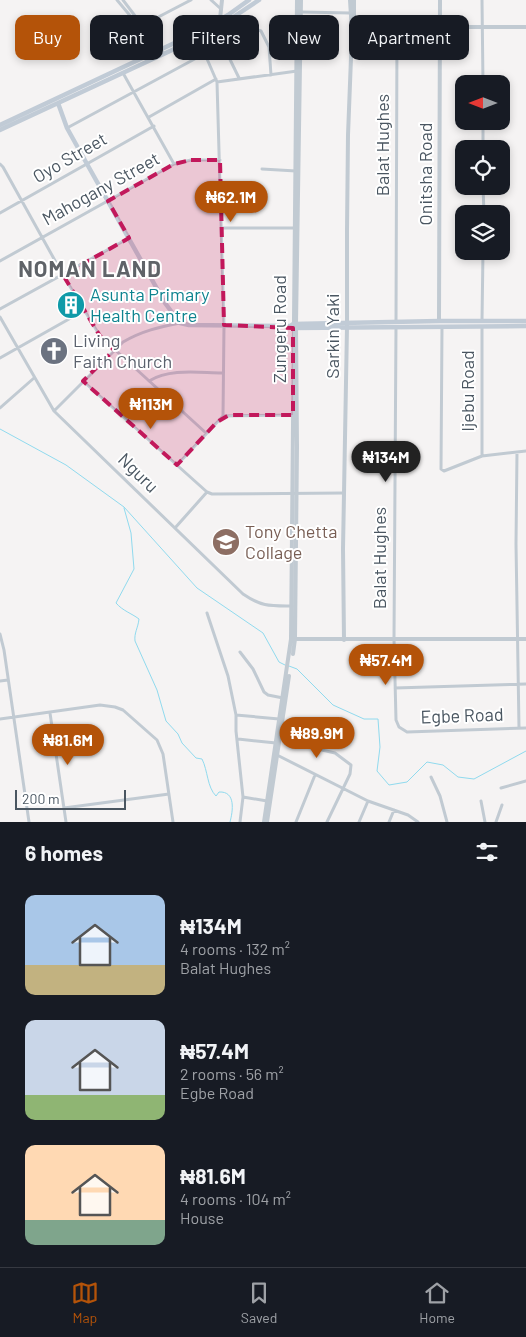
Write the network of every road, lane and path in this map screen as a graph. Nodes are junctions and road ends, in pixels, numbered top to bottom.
1 (117, 0) edge
2 (123, 0) edge
3 (191, 0) edge
4 (211, 0) edge
5 (222, 0) edge
6 (249, 0) edge
7 (259, 0) edge
8 (297, 0) edge
9 (301, 0) edge
10 (352, 0) edge
11 (440, 0) edge
12 (482, 0) edge
13 (222, 9) junction
14 (301, 12) junction
15 (350, 13) joint
16 (129, 15) edge
17 (135, 15) edge
18 (162, 15) edge
19 (221, 15) edge
20 (227, 15) edge
21 (236, 15) edge
22 (352, 15) edge
23 (439, 15) edge
24 (526, 27) edge
25 (469, 28) edge
26 (482, 28) junction
27 (259, 30) edge
28 (144, 60) edge
29 (146, 60) edge
30 (192, 60) edge
31 (208, 60) edge
32 (230, 60) edge
33 (351, 60) edge
34 (397, 60) edge
35 (439, 60) edge
36 (297, 71) junction
37 (123, 72) junction
38 (271, 75) junction
39 (483, 75) edge
40 (238, 78) junction
41 (217, 80) junction
42 (134, 91) junction
43 (58, 103) junction
44 (149, 117) junction
45 (0, 125) edge
46 (154, 126) junction
47 (67, 128) junction
48 (0, 130) edge
49 (220, 160) junction
50 (0, 164) edge
51 (87, 164) junction
52 (174, 164) junction
53 (262, 169) dead end
54 (296, 171) junction
55 (23, 200) junction
56 (108, 201) junction
57 (0, 213) edge
58 (222, 228) junction
59 (295, 228) junction
60 (43, 237) junction
61 (129, 238) junction
62 (483, 260) edge
63 (0, 261) edge
64 (63, 275) junction
65 (0, 309) edge
66 (85, 310) junction
67 (0, 317) edge
68 (526, 321) edge
69 (180, 323) junction
70 (440, 323) junction
71 (482, 323) junction
72 (396, 324) junction
73 (224, 325) junction
74 (347, 325) junction
75 (294, 326) junction
76 (526, 326) edge
77 (17, 349) junction
78 (114, 350) junction
79 (0, 358) edge
80 (223, 374) junction
81 (34, 378) junction
82 (149, 381) junction
83 (83, 382) junction
84 (0, 408) edge
85 (54, 411) junction
86 (294, 415) junction
87 (223, 416) junction
88 (206, 433) junction
89 (526, 451) edge
90 (518, 452) junction
91 (482, 456) junction
92 (178, 465) junction
93 (207, 492) junction
94 (294, 494) junction
95 (344, 494) junction
96 (175, 528) junction
97 (292, 606) junction
98 (207, 613) dead end
99 (0, 634) edge
100 (526, 638) edge
101 (293, 639) junction
102 (394, 639) junction
103 (517, 639) junction
104 (344, 640) junction
105 (1, 641) edge
106 (240, 652) dead end
107 (289, 667) junction
108 (8, 680) junction
109 (0, 681) edge
110 (518, 684) junction
111 (526, 684) edge
112 (395, 688) junction
113 (283, 698) junction
114 (50, 713) junction
115 (236, 715) junction
116 (14, 717) junction
117 (0, 719) edge
118 (280, 719) junction
119 (519, 728) junction
120 (526, 728) edge
121 (281, 733) junction
122 (238, 739) junction
123 (276, 743) junction
124 (278, 755) junction
125 (315, 775) junction
126 (431, 777) dead end
127 (526, 781) edge
128 (343, 788) junction
129 (501, 788) dead end
130 (169, 794) junction
131 (243, 797) junction
132 (267, 801) junction
133 (368, 801) junction
134 (480, 801) dead end
135 (502, 805) dead end
136 (64, 808) junction
137 (394, 810) junction
138 (29, 822) edge
139 (66, 822) edge
140 (173, 822) edge
141 (240, 822) edge
142 (266, 822) edge
143 (296, 822) edge
144 (327, 822) edge
145 (360, 822) edge
146 (389, 822) edge
147 (418, 822) edge
148 (447, 822) edge
149 (485, 822) edge
150 (496, 822) edge

1 - 16 street
2 - 17 street
3 - 18 street
4 - 13 street
5 - 13 street
6 - 20 main road
7 - 21 main road
8 - 36 street, Zungeru Road
9 - 14 street
10 - 15 street, Sarkin Yaki
10 - 22 street
11 - 23 street, Onitsha Road
12 - 26 street
13 - 19 street
14 - 15 street
14 - 75 street
24 - 26 street
25 - 26 street
26 - 39 street
27 - 38 street
28 - 45 main road
29 - 37 main road
30 - 42 street
31 - 41 street
32 - 40 street
33 - 74 street, Sarkin Yaki
34 - 72 street, Balat Hughes
35 - 70 street, Onitsha Road
36 - 38 street
36 - 54 street, Zungeru Road
37 - 42 street
37 - 43 main road
38 - 40 street
40 - 41 street
41 - 44 street
41 - 49 street
42 - 44 street
42 - 47 street
43 - 47 main road
43 - 48 main road
44 - 46 street
46 - 51 street, Oyo Street
46 - 52 street
47 - 51 main road
49 - 52 street, Mahogany Street
49 - 58 street
50 - 55 street
51 - 55 street, Oyo Street
51 - 56 main road
52 - 56 street, Mahogany Street
53 - 54 street
54 - 59 street, Zungeru Road
55 - 57 street, Oyo Street
55 - 60 street
56 - 60 street, Mahogany Street
56 - 61 main road
58 - 59 street
58 - 73 street
59 - 75 street, Zungeru Road
60 - 63 street, Mahogany Street
60 - 64 street
61 - 64 street
61 - 69 main road
62 - 71 street, Ijebu Road
64 - 65 street
64 - 66 street
66 - 77 street
66 - 78 street
67 - 77 street, Nguru
68 - 71 main road
69 - 73 main road
69 - 78 street
70 - 71 main road
70 - 72 main road
70 - 91 street, Onitsha Road
71 - 76 main road
71 - 91 street, Ijebu Road
72 - 74 main road
72 - 102 street, Balat Hughes
73 - 75 main road
73 - 80 street
74 - 75 main road
74 - 95 street, Sarkin Yaki
75 - 86 street, Zungeru Road
75 - 94 street
77 - 79 street
77 - 81 street, Nguru
78 - 82 street
78 - 83 street
80 - 82 street
80 - 87 street
81 - 84 street
81 - 85 street, Nguru
82 - 88 street
83 - 85 street
83 - 92 street
85 - 96 street, Nguru
86 - 87 street
86 - 94 street, Zungeru Road
87 - 88 street
88 - 92 street
89 - 90 street
90 - 91 street
90 - 103 street
92 - 93 street
93 - 94 street
93 - 96 street
94 - 95 street
94 - 97 street, Zungeru Road
94 - 101 street
95 - 104 street, Sarkin Yaki
96 - 97 street, Nguru
97 - 101 street, Zungeru Road
98 - 115 street
99 - 105 street
100 - 103 street
101 - 104 street
101 - 107 street, Zungeru Road
102 - 103 street
102 - 104 street
102 - 112 street, Egbe Road
103 - 110 street
105 - 108 street
106 - 113 street
107 - 113 street
107 - 121 street
108 - 109 street
108 - 116 street
110 - 111 street
110 - 112 street
110 - 119 street
112 - 119 street, Egbe Road
113 - 118 street
114 - 116 street
114 - 130 street
114 - 136 street
115 - 118 street
115 - 122 street
116 - 117 street
116 - 138 street
118 - 123 street
119 - 120 street, Egbe Road
121 - 124 street
121 - 128 street
122 - 123 street
122 - 131 street
123 - 132 street
124 - 125 street
124 - 142 street
125 - 128 street
125 - 143 street
126 - 148 street
127 - 129 street
128 - 133 street
128 - 144 street
130 - 136 street
130 - 140 street
131 - 132 street
131 - 141 street
132 - 142 street
133 - 137 street
133 - 145 street
134 - 149 street
135 - 150 street
136 - 139 street
137 - 146 street
137 - 147 street

